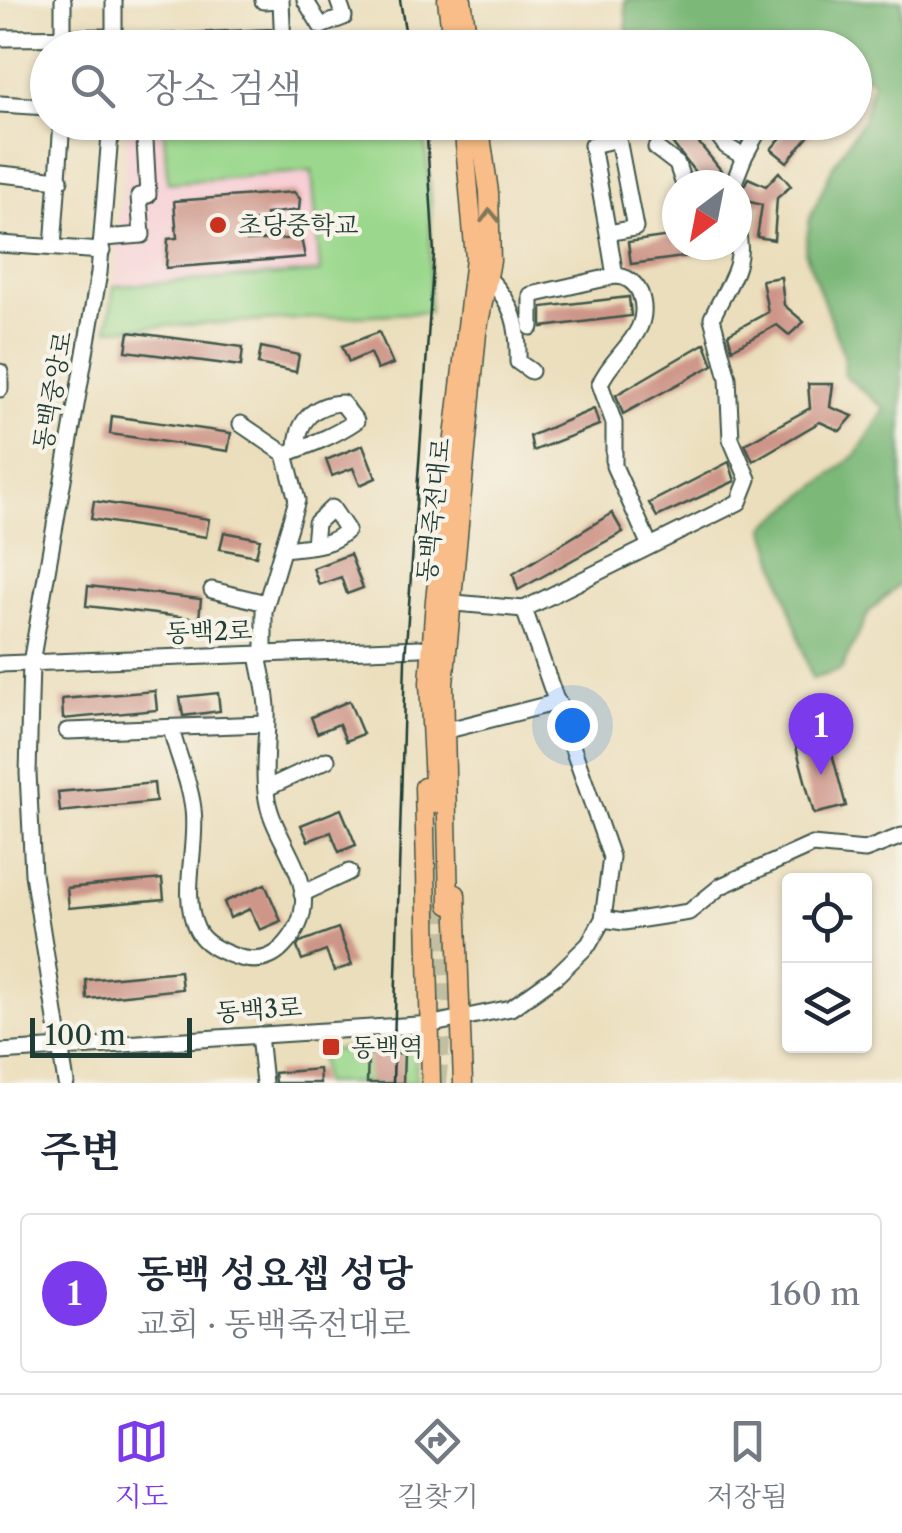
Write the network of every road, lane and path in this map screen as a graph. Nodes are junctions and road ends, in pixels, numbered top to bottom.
1 (63, 0) edge
2 (114, 0) edge
3 (281, 0) edge
4 (305, 0) edge
5 (338, 0) edge
6 (446, 0) edge
7 (462, 0) edge
8 (263, 1) edge
9 (63, 30) edge
10 (114, 30) edge
11 (282, 30) edge
12 (450, 30) edge
13 (466, 30) edge
14 (0, 38) edge
15 (30, 40) edge
16 (0, 104) edge
17 (30, 106) edge
18 (61, 140) edge
19 (110, 140) edge
20 (145, 140) edge
21 (464, 140) edge
22 (482, 140) edge
23 (614, 140) edge
24 (618, 140) edge
25 (722, 140) edge
26 (754, 140) edge
27 (656, 148) dead end
28 (744, 158) junction
29 (679, 170) edge
30 (739, 170) edge
31 (0, 174) edge
32 (60, 180) junction
33 (608, 233) junction
34 (0, 244) edge
35 (103, 245) junction
36 (52, 247) junction
37 (739, 260) edge
38 (615, 276) junction
39 (488, 278) junction
40 (531, 327) dead end
41 (470, 337) junction
42 (531, 371) dead end
43 (0, 372) edge
44 (0, 389) edge
45 (241, 424) dead end
46 (314, 545) dead end
47 (650, 546) junction
48 (284, 549) junction
49 (212, 590) dead end
50 (266, 603) junction
51 (456, 603) junction
52 (524, 608) junction
53 (420, 648) junction
54 (261, 655) junction
55 (31, 663) junction
56 (0, 664) edge
57 (558, 702) junction
58 (266, 724) junction
59 (171, 728) junction
60 (452, 729) junction
61 (67, 731) dead end
62 (327, 760) dead end
63 (267, 788) junction
64 (902, 836) edge
65 (349, 872) dead end
66 (302, 894) junction
67 (445, 903) tunnel mouth
68 (603, 919) junction
69 (430, 946) junction
70 (458, 954) junction
71 (461, 1019) junction
72 (433, 1024) junction
73 (259, 1035) junction
74 (60, 1050) junction
75 (0, 1052) edge
76 (66, 1083) edge
77 (264, 1083) edge
78 (431, 1083) edge
79 (464, 1083) edge

1 - 9 street
2 - 10 street
3 - 8 street
3 - 11 street
4 - 5 street
6 - 12 main road
7 - 13 main road
14 - 15 street
16 - 17 street
18 - 32 street
19 - 35 street, 동백중앙로
20 - 35 street
21 - 41 main road, 동백죽전대로
39 -> 22 main road, 동백죽전대로
23 - 33 street
24 - 33 street
25 - 28 street
26 - 28 street
27 - 29 street
28 - 30 street
31 - 32 street
32 - 36 street
33 - 38 street
34 - 36 street
35 - 36 street
35 - 55 street, 동백중앙로
37 - 47 street
38 - 40 street
38 - 47 street
39 - 41 main road, 동백죽전대로
39 - 42 street
41 - 51 main road
41 - 53 main road
41 - 67 main road, 동백죽전대로
43 - 44 street
45 - 48 street
46 - 48 street
47 - 52 street
48 - 50 street
49 - 50 street
50 - 54 street
51 - 52 street
51 - 60 main road
52 - 57 street
53 - 54 street, 동백2로
53 - 69 main road
54 - 55 street, 동백2로
54 - 58 street
55 - 56 street, 동백2로
55 - 74 street, 동백중앙로
57 - 60 street
57 - 68 street
58 - 59 street
58 - 63 street
59 - 61 street
59 - 66 street
60 - 70 main road
62 - 63 street
63 - 66 street
64 - 68 street
65 - 66 street
68 - 71 street, 동백3로
69 - 70 main road
69 - 72 main road
70 - 71 main road
71 - 72 street, 동백3로
71 - 79 main road
72 - 73 street, 동백3로
72 - 78 main road
73 - 74 street, 동백3로
73 - 77 street
74 - 75 street, 동백3로
74 - 76 street, 동백중앙로

